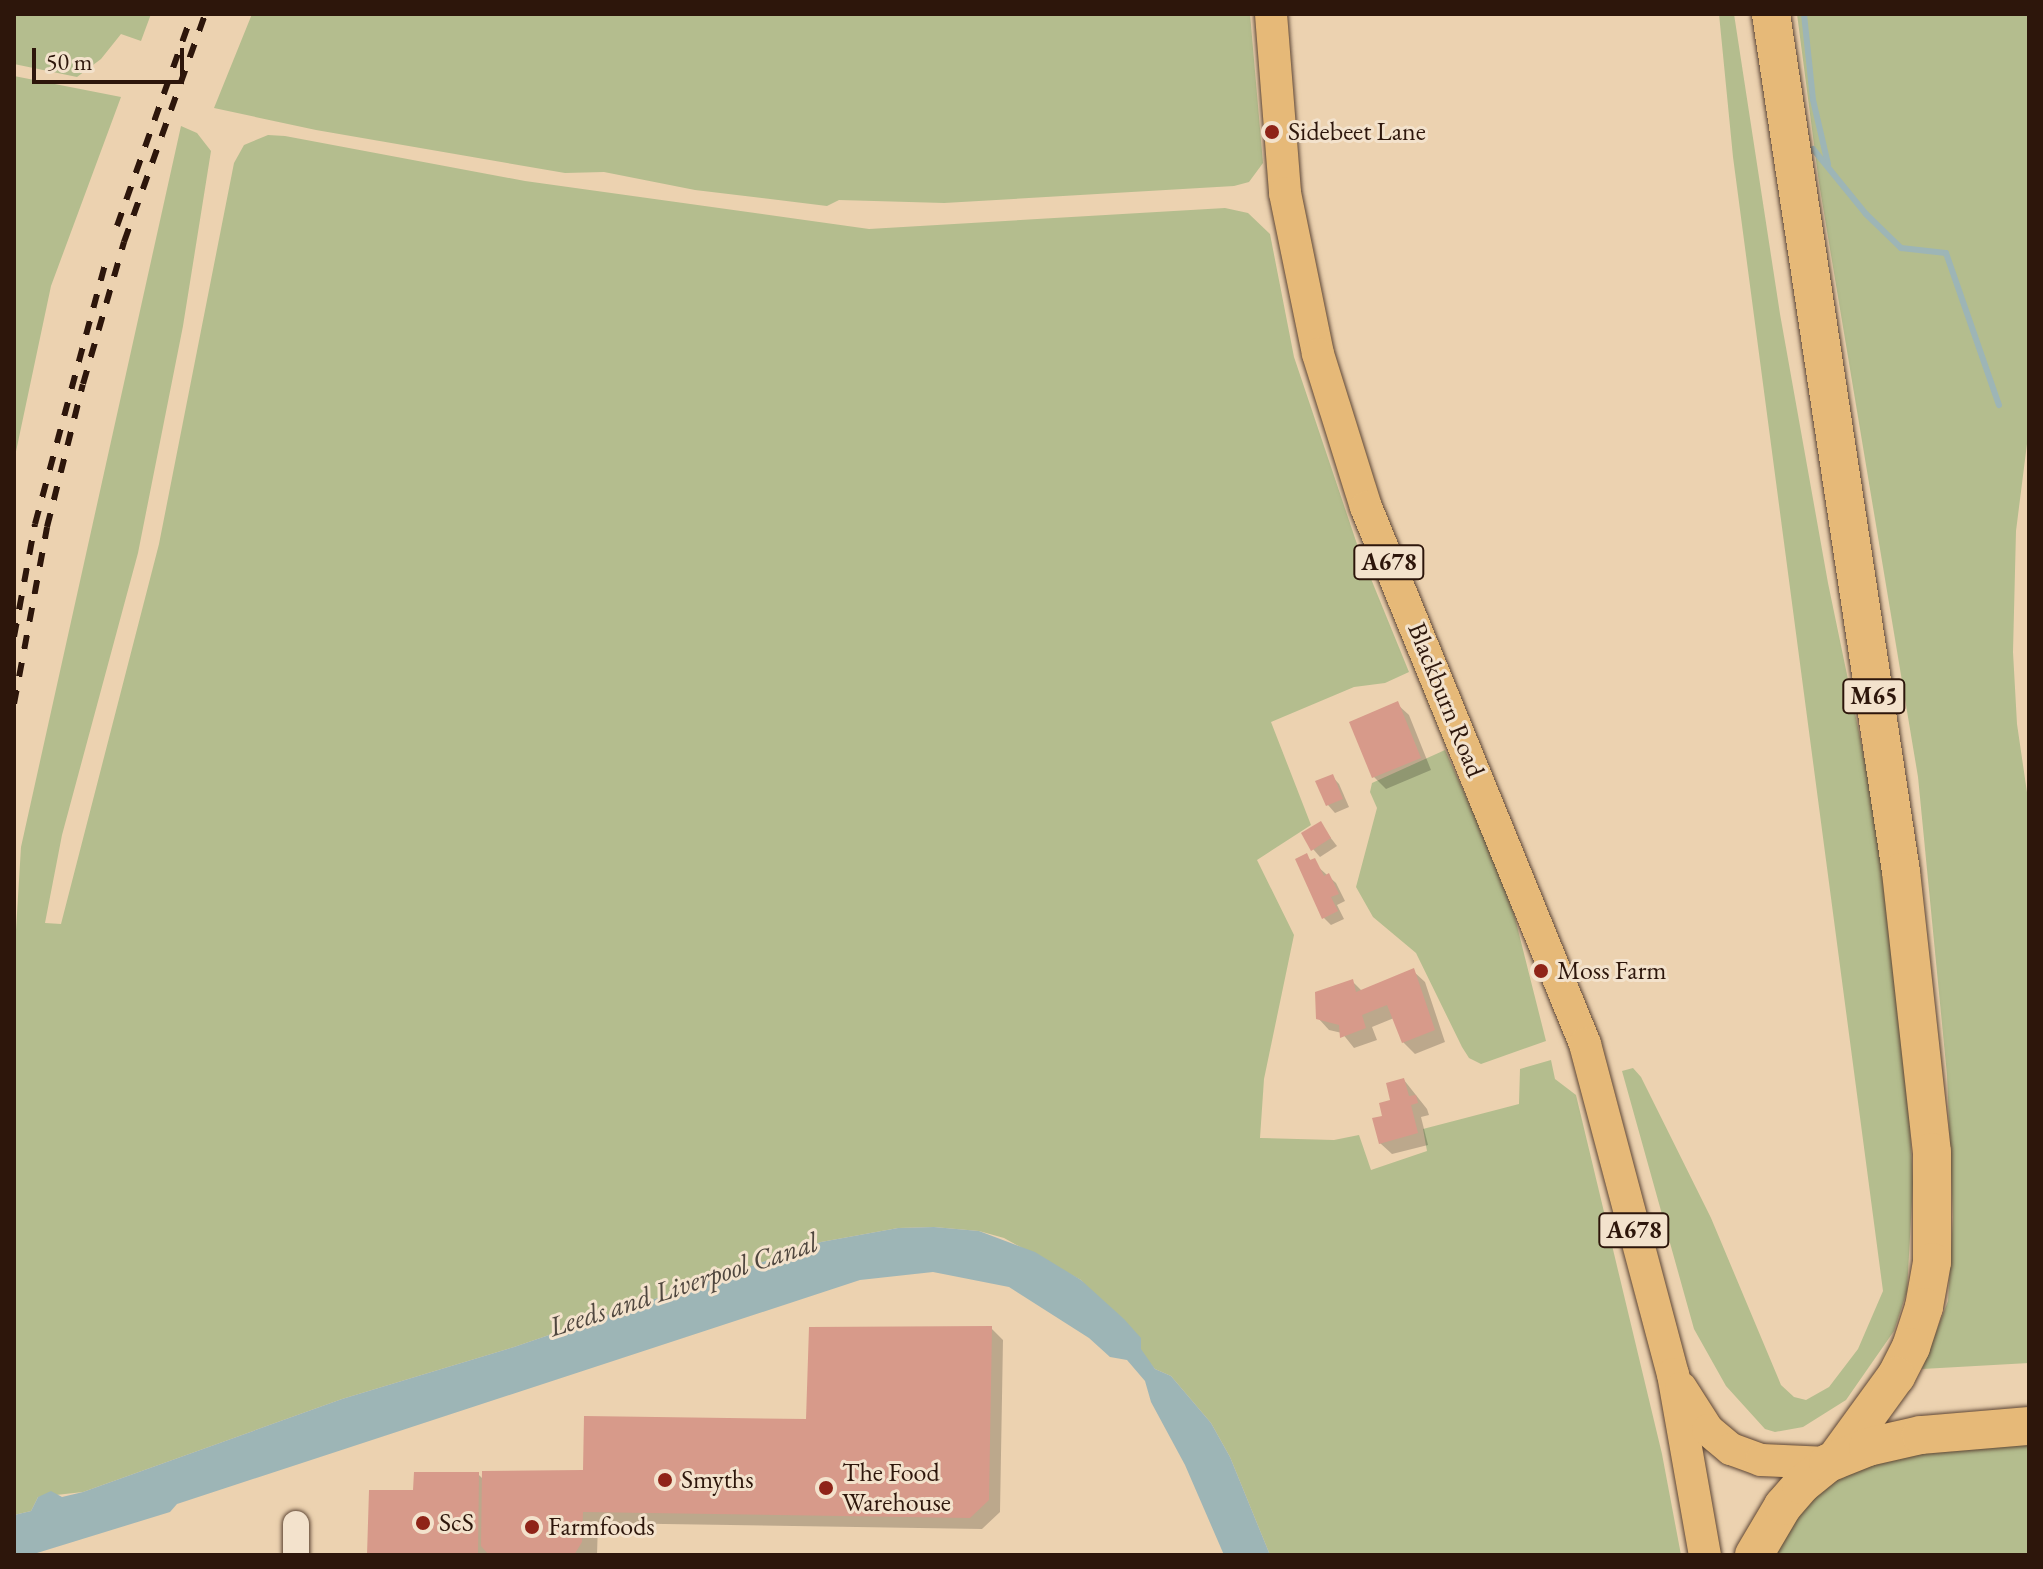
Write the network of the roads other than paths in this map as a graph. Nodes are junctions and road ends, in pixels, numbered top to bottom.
1 (1271, 14) edge
2 (1771, 14) edge
3 (1673, 1374) junction
4 (2029, 1426) edge
5 (1831, 1462) junction
6 (296, 1524) dead end
7 (296, 1555) edge
8 (1705, 1555) edge
9 (1754, 1555) edge

1 - 3 main road, Blackburn Road / A678
2 - 5 highway, M65
3 - 5 main road, Blackburn Road / A678
3 - 8 main road, Blackburn Road / A678
4 - 5 highway, A678
5 - 9 highway, A678
6 - 7 street

